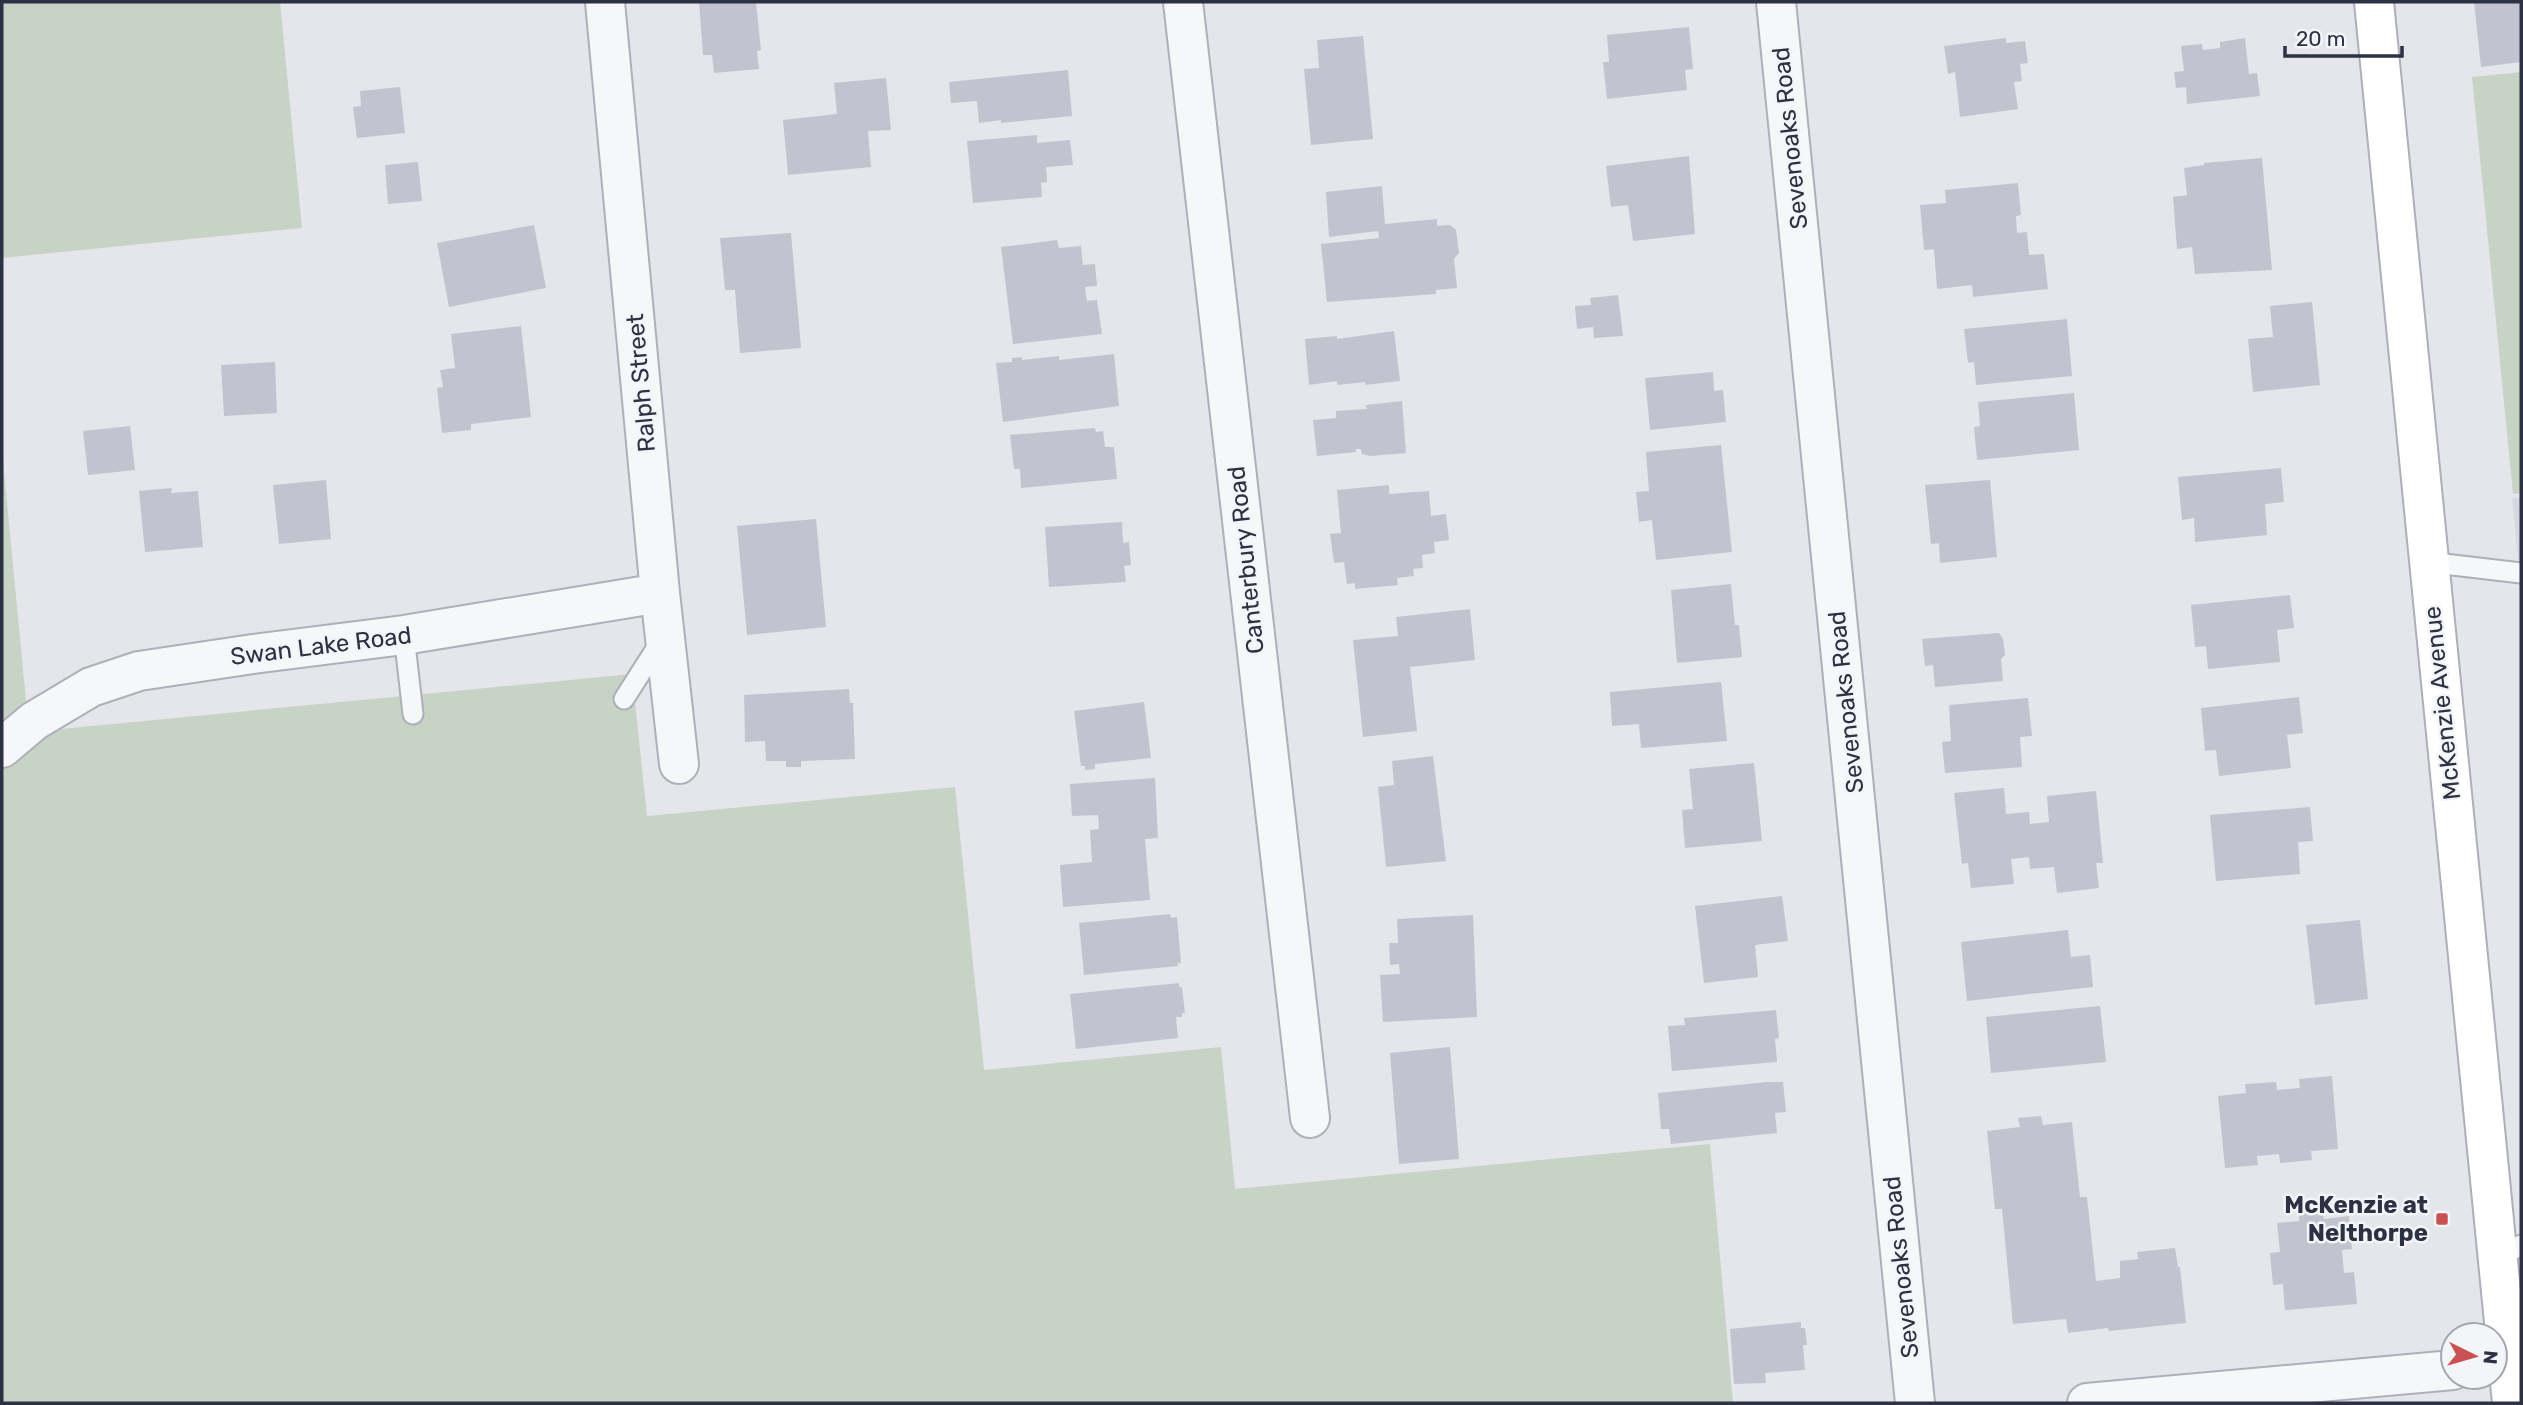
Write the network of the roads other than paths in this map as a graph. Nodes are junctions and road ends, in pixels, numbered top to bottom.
1 (605, 2) edge
2 (1183, 2) edge
3 (1776, 2) edge
4 (2374, 2) edge
5 (2427, 562) junction
6 (2521, 573) edge
7 (660, 593) junction
8 (404, 635) junction
9 (665, 636) junction
10 (624, 699) dead end
11 (413, 714) dead end
12 (2, 748) edge
13 (679, 764) dead end
14 (1310, 1118) dead end
15 (2510, 1252) edge
16 (2505, 1321) edge
17 (2439, 1371) edge
18 (1915, 1403) edge
19 (2087, 1403) edge

1 - 7 street, Ralph Street
2 - 14 street, Canterbury Road
3 - 18 street, Sevenoaks Road
4 - 5 main road, McKenzie Avenue
5 - 6 lane
5 - 15 main road, McKenzie Avenue
7 - 8 street, Swan Lake Road
7 - 9 street, Ralph Street
8 - 11 lane
8 - 12 street, Swan Lake Road
9 - 10 lane
9 - 13 street, Ralph Street
15 - 16 main road, McKenzie Avenue
17 - 19 street

